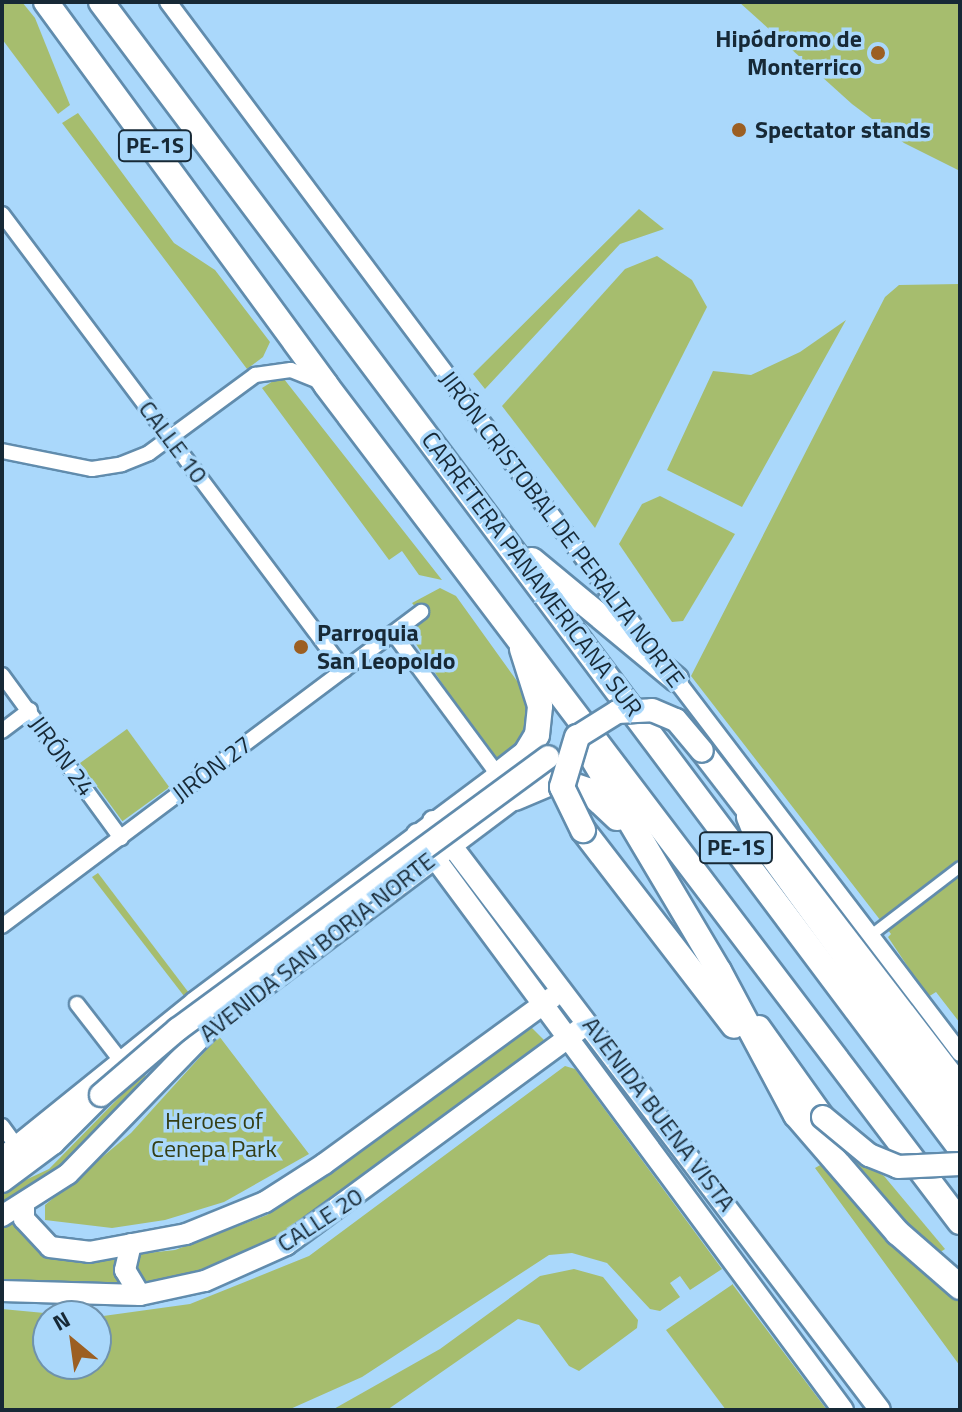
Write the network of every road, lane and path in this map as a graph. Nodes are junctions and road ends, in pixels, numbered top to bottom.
1 (46, 2) edge
2 (101, 2) edge
3 (168, 2) edge
4 (2, 214) edge
5 (326, 385) junction
6 (169, 437) junction
7 (2, 451) edge
8 (513, 547) junction
9 (421, 612) dead end
10 (393, 633) junction
11 (519, 637) junction
12 (344, 670) junction
13 (2, 675) edge
14 (676, 679) junction
15 (569, 701) junction
16 (30, 710) junction
17 (2, 731) edge
18 (577, 737) junction
19 (498, 775) junction
20 (515, 798) joint
21 (749, 817) junction
22 (433, 821) junction
23 (417, 834) junction
24 (121, 838) junction
25 (450, 844) junction
26 (647, 853) junction
27 (434, 857) junction
28 (960, 867) edge
29 (2, 926) edge
30 (870, 936) junction
31 (719, 971) junction
32 (564, 988) junction
33 (77, 1004) dead end
34 (542, 1004) junction
35 (590, 1022) junction
36 (569, 1038) junction
37 (960, 1053) edge
38 (122, 1062) junction
39 (770, 1072) junction
40 (960, 1086) edge
41 (960, 1114) edge
42 (2, 1126) edge
43 (960, 1148) edge
44 (10, 1153) edge
45 (960, 1164) edge
46 (2, 1181) edge
47 (24, 1205) junction
48 (2, 1216) edge
49 (960, 1222) edge
50 (131, 1244) junction
51 (960, 1287) edge
52 (2, 1291) edge
53 (140, 1295) junction
54 (843, 1410) edge
55 (880, 1410) edge

1 - 5 highway, CARRETERA PANAMERICANA SUR / PE-1S
2 - 8 highway, CARRETERA PANAMERICANA SUR / PE-1S
3 - 14 street, JIRÓN CRISTOBAL DE PERALTA NORTE
4 - 6 street, CALLE 10
5 - 6 street
5 - 11 highway, CARRETERA PANAMERICANA SUR / PE-1S
6 - 7 street
6 - 12 street, CALLE 10
8 - 14 highway
8 - 43 highway, CARRETERA PANAMERICANA SUR / PE-1S
9 - 10 street, JIRÓN 27
10 - 12 street, JIRÓN 27
10 - 19 street
11 - 15 highway, CARRETERA PANAMERICANA SUR / PE-1S
11 - 19 highway
12 - 24 street, JIRÓN 27
13 - 16 street, JIRÓN 24
14 - 30 street, JIRÓN CRISTOBAL DE PERALTA NORTE
15 - 26 highway
15 - 49 highway, CARRETERA PANAMERICANA SUR / PE-1S
16 - 17 street
16 - 24 street, JIRÓN 24
18 - 21 main road, bridge
18 - 39 highway, bridge
18 - 46 main road, bridge
19 - 22 main road
20 - 25 main road, AVENIDA SAN BORJA NORTE
20 - 26 highway
21 - 40 main road
21 - 41 highway
22 - 23 main road
22 - 25 main road, AVENIDA BUENA VISTA
23 - 27 main road, AVENIDA BUENA VISTA
23 - 38 main road
24 - 29 street, JIRÓN 27
25 - 27 main road, AVENIDA SAN BORJA NORTE
25 - 32 main road, AVENIDA BUENA VISTA
26 - 31 highway
27 - 34 main road, AVENIDA BUENA VISTA
27 - 47 main road, AVENIDA SAN BORJA NORTE
28 - 30 street
30 - 37 street, JIRÓN CRISTOBAL DE PERALTA NORTE
31 - 39 highway
31 - 45 main road, bridge
32 - 34 main road, CALLE 20
32 - 35 main road, AVENIDA BUENA VISTA
33 - 38 street
34 - 36 main road, AVENIDA BUENA VISTA
34 - 50 main road, CALLE 20
35 - 36 main road, CALLE 20
35 - 55 main road, AVENIDA BUENA VISTA
36 - 53 main road, CALLE 20
36 - 54 main road, AVENIDA BUENA VISTA
38 - 44 main road
39 - 51 highway
42 - 44 street
47 - 48 main road, AVENIDA SAN BORJA NORTE
47 - 50 main road, CALLE 20
50 - 53 main road
52 - 53 main road, CALLE 20

